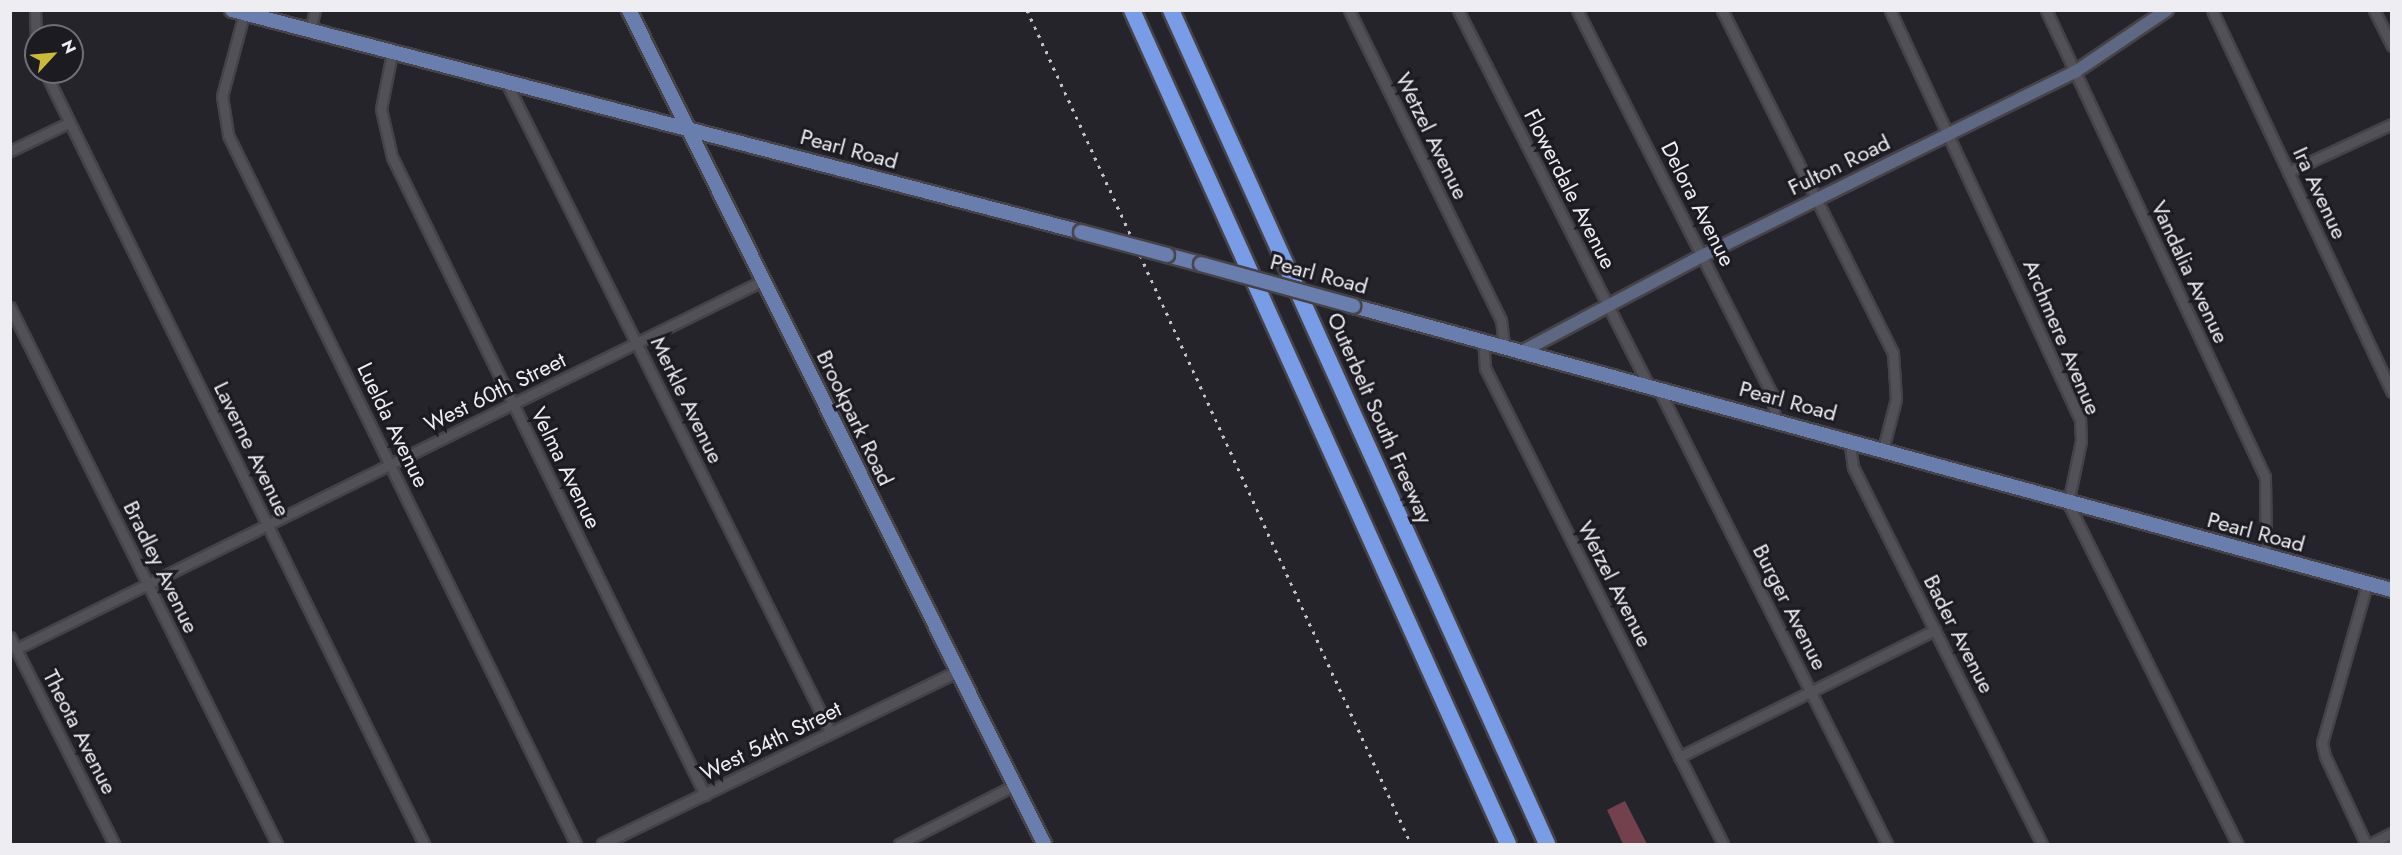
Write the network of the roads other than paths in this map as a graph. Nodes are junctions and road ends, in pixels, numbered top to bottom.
1 (315, 10) edge
2 (628, 10) edge
3 (1132, 10) edge
4 (1349, 10) edge
5 (1458, 10) edge
6 (1577, 10) edge
7 (1722, 10) edge
8 (1890, 10) edge
9 (2046, 10) edge
10 (2167, 10) edge
11 (2212, 10) edge
12 (2374, 10) edge
13 (238, 12) edge
14 (1172, 13) edge
15 (310, 30) junction
16 (2391, 46) edge
17 (392, 53) junction
18 (2075, 72) junction
19 (50, 84) edge
20 (507, 84) junction
21 (68, 123) junction
22 (2391, 123) edge
23 (688, 129) junction
24 (1949, 135) junction
25 (10, 151) edge
26 (2288, 172) junction
27 (1817, 199) junction
28 (1702, 256) junction
29 (764, 280) junction
30 (1607, 305) junction
31 (10, 307) edge
32 (1483, 339) junction
33 (637, 344) junction
34 (1504, 344) junction
35 (1525, 350) junction
36 (1653, 386) junction
37 (2391, 392) edge
38 (513, 404) junction
39 (1774, 419) junction
40 (1849, 439) junction
41 (1883, 449) junction
42 (391, 464) junction
43 (2068, 503) junction
44 (267, 524) junction
45 (2266, 557) junction
46 (148, 585) junction
47 (2367, 585) junction
48 (2391, 590) edge
49 (1935, 630) junction
50 (10, 637) edge
51 (16, 649) junction
52 (957, 672) junction
53 (1810, 691) junction
54 (831, 734) junction
55 (1679, 757) junction
56 (1015, 785) junction
57 (705, 795) junction
58 (2391, 833) edge
59 (114, 844) edge
60 (277, 844) edge
61 (424, 844) edge
62 (576, 844) edge
63 (603, 844) edge
64 (899, 844) edge
65 (1044, 844) edge
66 (1508, 844) edge
67 (1547, 844) edge
68 (1723, 844) edge
69 (1887, 844) edge
70 (2042, 844) edge
71 (2237, 844) edge
72 (2368, 844) edge

1 - 15 street
2 - 23 main road, Brookpark Road
3 - 66 highway
4 - 34 street, Wetzel Avenue
5 - 30 street, Flowerdale Avenue
6 - 28 street, Delora Avenue
7 - 27 street
8 - 24 street, Archmere Avenue
9 - 18 street, Vandalia Avenue
10 - 18 main road, Fulton Road
11 - 26 street, Ira Avenue
12 - 16 street
13 - 15 main road, Pearl Road
13 - 42 street, Luelda Avenue
14 - 67 highway, Outerbelt South Freeway
15 - 17 main road, Pearl Road
17 - 20 main road, Pearl Road
17 - 38 street, Velma Avenue
18 - 24 main road, Fulton Road
18 - 45 street, Vandalia Avenue
19 - 21 street, Laverne Avenue
20 - 23 main road, Pearl Road
20 - 33 street, Merkle Avenue
21 - 25 street
21 - 44 street, Laverne Avenue
22 - 26 street
23 - 29 main road, Brookpark Road
23 - 32 main road, Pearl Road, bridge
24 - 27 main road, Fulton Road
24 - 43 street, Archmere Avenue
26 - 37 street, Ira Avenue
27 - 28 main road, Fulton Road
27 - 41 street
28 - 30 main road, Fulton Road
28 - 39 street, Delora Avenue
29 - 33 street, West 60th Street
29 - 52 main road, Brookpark Road
30 - 35 main road, Fulton Road
30 - 36 street, Flowerdale Avenue
31 - 46 street, Bradley Avenue
32 - 34 main road, Pearl Road
32 - 55 street, Wetzel Avenue
33 - 38 street, West 60th Street
33 - 54 street, Merkle Avenue
34 - 35 main road, Pearl Road
35 - 36 main road, Pearl Road
36 - 39 main road, Pearl Road
36 - 53 street, Burger Avenue
38 - 42 street, West 60th Street
38 - 57 street, Velma Avenue
39 - 40 main road, Pearl Road
40 - 41 main road, Pearl Road
40 - 49 street, Bader Avenue
41 - 43 main road, Pearl Road
42 - 44 street, West 60th Street
42 - 62 street, Luelda Avenue
43 - 45 main road, Pearl Road
43 - 71 street
44 - 46 street, West 60th Street
44 - 61 street, Laverne Avenue
45 - 47 main road, Pearl Road
46 - 51 street, West 60th Street
46 - 60 street, Bradley Avenue
47 - 48 main road, Pearl Road
47 - 72 street
49 - 53 street
49 - 70 street, Bader Avenue
50 - 51 street, Theota Avenue
51 - 59 street, Theota Avenue
52 - 54 street, West 54th Street
52 - 56 main road, Brookpark Road
53 - 55 street
53 - 69 street, Burger Avenue
54 - 57 street, West 54th Street
55 - 68 street, Wetzel Avenue
56 - 64 street
56 - 65 main road, Brookpark Road
57 - 63 street, West 54th Street
58 - 72 street

